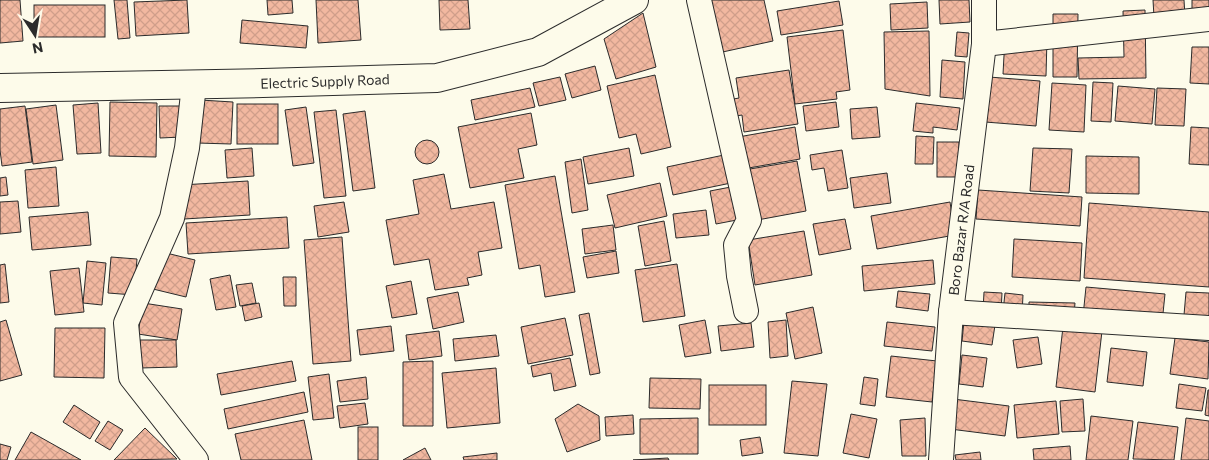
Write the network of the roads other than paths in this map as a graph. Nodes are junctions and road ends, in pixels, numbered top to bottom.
1 (634, 0) edge
2 (699, 0) edge
3 (984, 0) edge
4 (1209, 19) edge
5 (984, 44) junction
6 (194, 85) junction
7 (0, 88) edge
8 (746, 311) dead end
9 (951, 312) junction
10 (1209, 328) edge
11 (196, 460) edge
12 (941, 460) edge

1 - 6 main road, Electric Supply Road
2 - 8 street
3 - 5 street, Boro Bazar R/A Road
4 - 5 street
5 - 9 street, Boro Bazar R/A Road
6 - 7 main road, Electric Supply Road
6 - 11 street
9 - 10 street
9 - 12 street, Boro Bazar R/A Road

